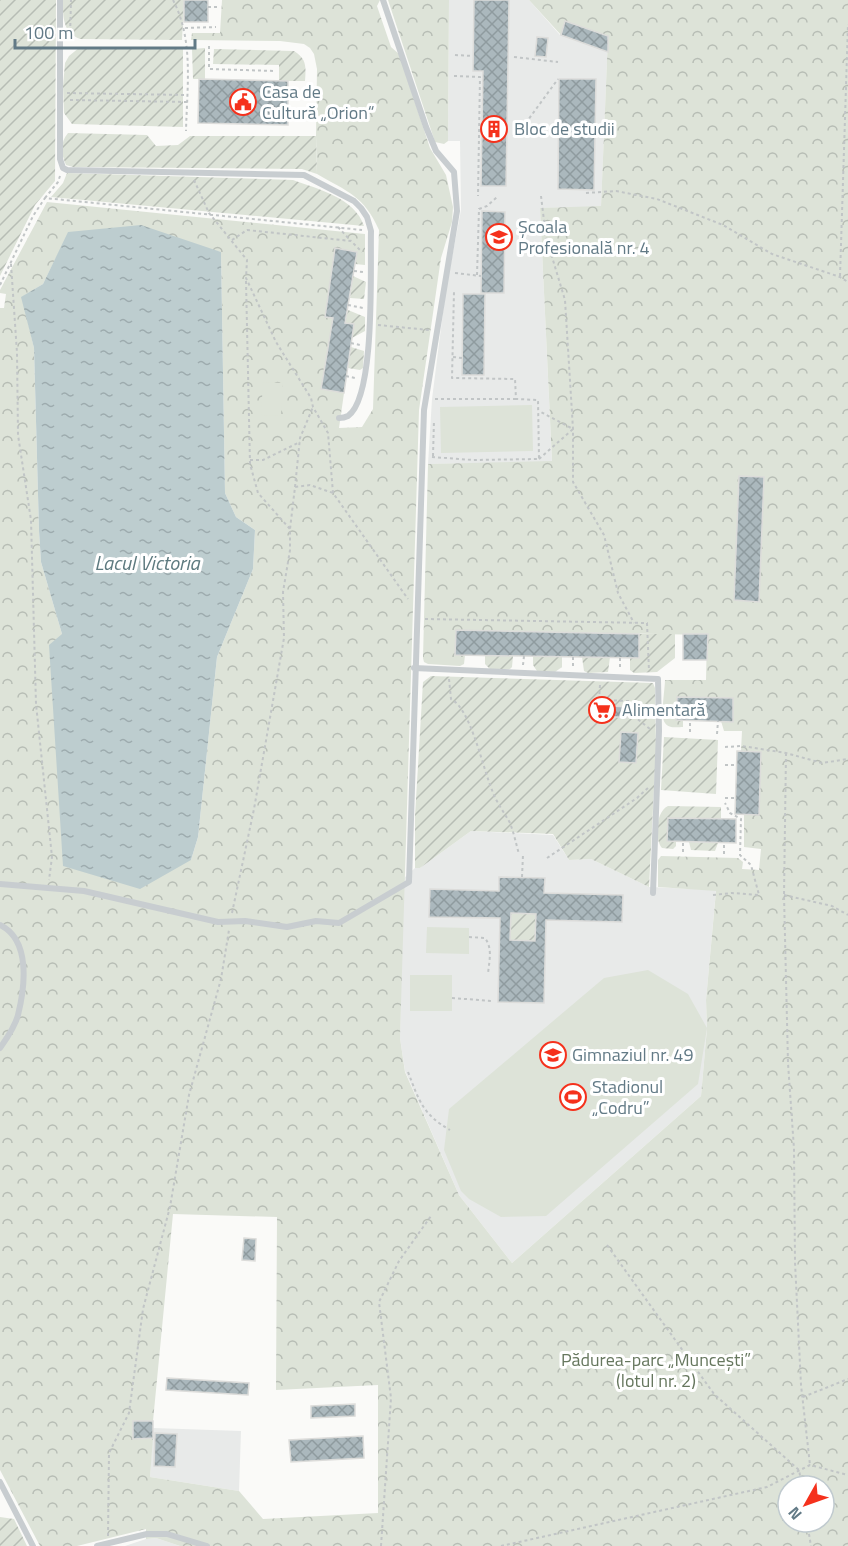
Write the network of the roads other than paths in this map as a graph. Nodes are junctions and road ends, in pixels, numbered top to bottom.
1 (60, 0) edge
2 (383, 0) edge
3 (339, 418) dead end
4 (414, 668) junction
5 (0, 884) edge
6 (653, 893) dead end
7 (0, 925) edge
8 (0, 1048) edge
9 (0, 1482) edge
10 (33, 1546) edge
11 (97, 1546) edge
12 (207, 1546) edge

1 - 3 lane
2 - 4 lane
4 - 5 lane
4 - 6 lane
7 - 8 lane
9 - 10 lane
11 - 12 lane

